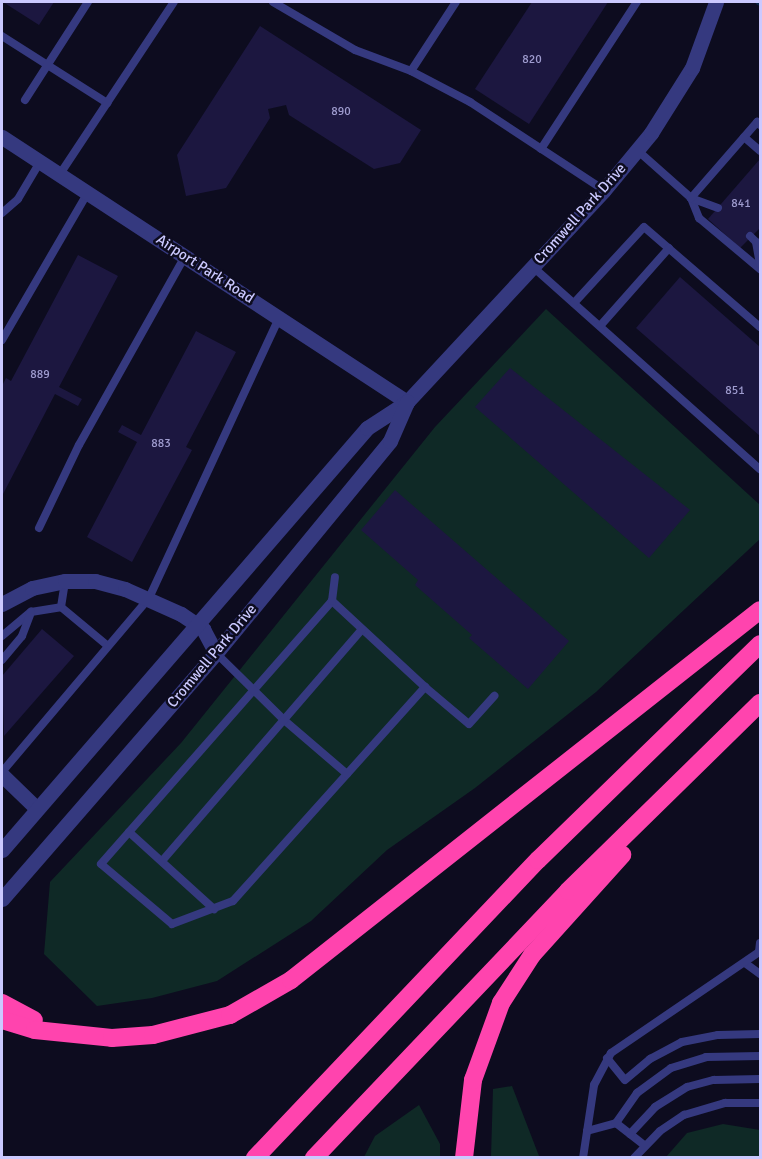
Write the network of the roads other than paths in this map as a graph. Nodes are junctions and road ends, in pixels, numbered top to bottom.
1 (88, 2) edge
2 (174, 2) edge
3 (273, 2) edge
4 (456, 2) edge
5 (637, 2) edge
6 (716, 2) edge
7 (2, 36) edge
8 (47, 65) junction
9 (411, 71) junction
10 (25, 100) dead end
11 (107, 103) junction
12 (760, 125) edge
13 (2, 137) edge
14 (744, 137) junction
15 (541, 149) junction
16 (637, 150) junction
17 (760, 151) edge
18 (40, 162) junction
19 (60, 174) junction
20 (604, 190) junction
21 (88, 192) junction
22 (691, 198) junction
23 (718, 208) dead end
24 (2, 213) edge
25 (750, 236) dead end
26 (669, 248) junction
27 (185, 256) junction
28 (760, 264) edge
29 (533, 267) junction
30 (760, 269) edge
31 (574, 303) junction
32 (279, 318) junction
33 (600, 326) junction
34 (760, 327) edge
35 (2, 340) edge
36 (407, 402) junction
37 (760, 470) edge
38 (39, 528) dead end
39 (335, 577) dead end
40 (65, 581) junction
41 (149, 598) junction
42 (332, 601) junction
43 (2, 604) edge
44 (61, 607) junction
45 (760, 610) edge
46 (31, 612) junction
47 (199, 626) junction
48 (362, 629) junction
49 (2, 636) edge
50 (760, 644) edge
51 (108, 646) junction
52 (216, 653) junction
53 (2, 660) edge
54 (425, 687) junction
55 (253, 690) junction
56 (494, 696) dead end
57 (760, 703) edge
58 (746, 717) junction
59 (284, 720) junction
60 (2, 773) edge
61 (347, 774) junction
62 (36, 808) junction
63 (129, 832) junction
64 (2, 850) edge
65 (162, 861) junction
66 (2, 899) edge
67 (214, 909) junction
68 (760, 943) edge
69 (745, 963) junction
70 (760, 974) edge
71 (2, 1003) edge
72 (2, 1020) edge
73 (760, 1035) edge
74 (74, 1036) junction
75 (760, 1056) edge
76 (607, 1058) junction
77 (760, 1079) edge
78 (760, 1103) edge
79 (616, 1123) junction
80 (587, 1131) junction
81 (630, 1134) junction
82 (645, 1146) junction
83 (255, 1158) edge
84 (314, 1158) edge
85 (464, 1158) edge
86 (583, 1158) edge
87 (634, 1158) edge

1 - 8 lane
2 - 11 lane
3 - 9 lane
4 - 9 lane
5 - 15 lane
6 - 16 street, Cromwell Park Drive
7 - 8 lane
8 - 10 lane
8 - 11 lane
9 - 15 lane
11 - 19 lane
12 - 14 lane
13 - 18 street, Airport Park Road
14 - 17 lane
14 - 22 lane
15 - 20 lane
16 - 20 street, Cromwell Park Drive
16 - 22 lane
18 - 19 street, Airport Park Road
18 - 24 lane
19 - 21 street, Airport Park Road
20 - 29 street, Cromwell Park Drive
21 - 27 street, Airport Park Road
21 - 35 lane
22 - 23 lane
22 - 30 lane
25 - 28 lane
26 - 31 lane
26 - 33 lane
26 - 34 lane
27 - 32 street, Airport Park Road
27 - 38 lane
29 - 31 lane
29 - 36 street, Cromwell Park Drive
31 - 33 lane
32 - 36 street, Airport Park Road
32 - 41 lane
33 - 37 lane
36 - 47 street, Cromwell Park Drive
36 - 52 street, Cromwell Park Drive
39 - 42 lane
40 - 41 street
40 - 43 street
40 - 44 lane
41 - 47 street
41 - 51 lane
42 - 48 lane
42 - 55 lane
44 - 46 lane
44 - 51 lane
45 - 74 highway
46 - 49 lane
46 - 53 lane
47 - 52 street
47 - 62 street, Cromwell Park Drive
48 - 54 lane
48 - 59 lane
50 - 83 highway
51 - 60 lane
52 - 55 lane
52 - 66 street, Cromwell Park Drive
54 - 56 lane
54 - 61 lane
55 - 59 lane
55 - 63 lane
57 - 58 highway
58 - 84 highway
58 - 85 highway
59 - 61 lane
59 - 65 lane
60 - 62 street
61 - 67 lane
62 - 64 street, Cromwell Park Drive
63 - 65 lane
63 - 67 lane
65 - 67 lane
68 - 69 lane
69 - 70 lane
69 - 76 lane
71 - 74 highway
72 - 74 highway
73 - 76 lane
75 - 79 lane
76 - 80 lane
77 - 81 lane
78 - 82 lane
79 - 80 lane
79 - 81 lane
80 - 86 lane
81 - 82 lane
82 - 87 lane

